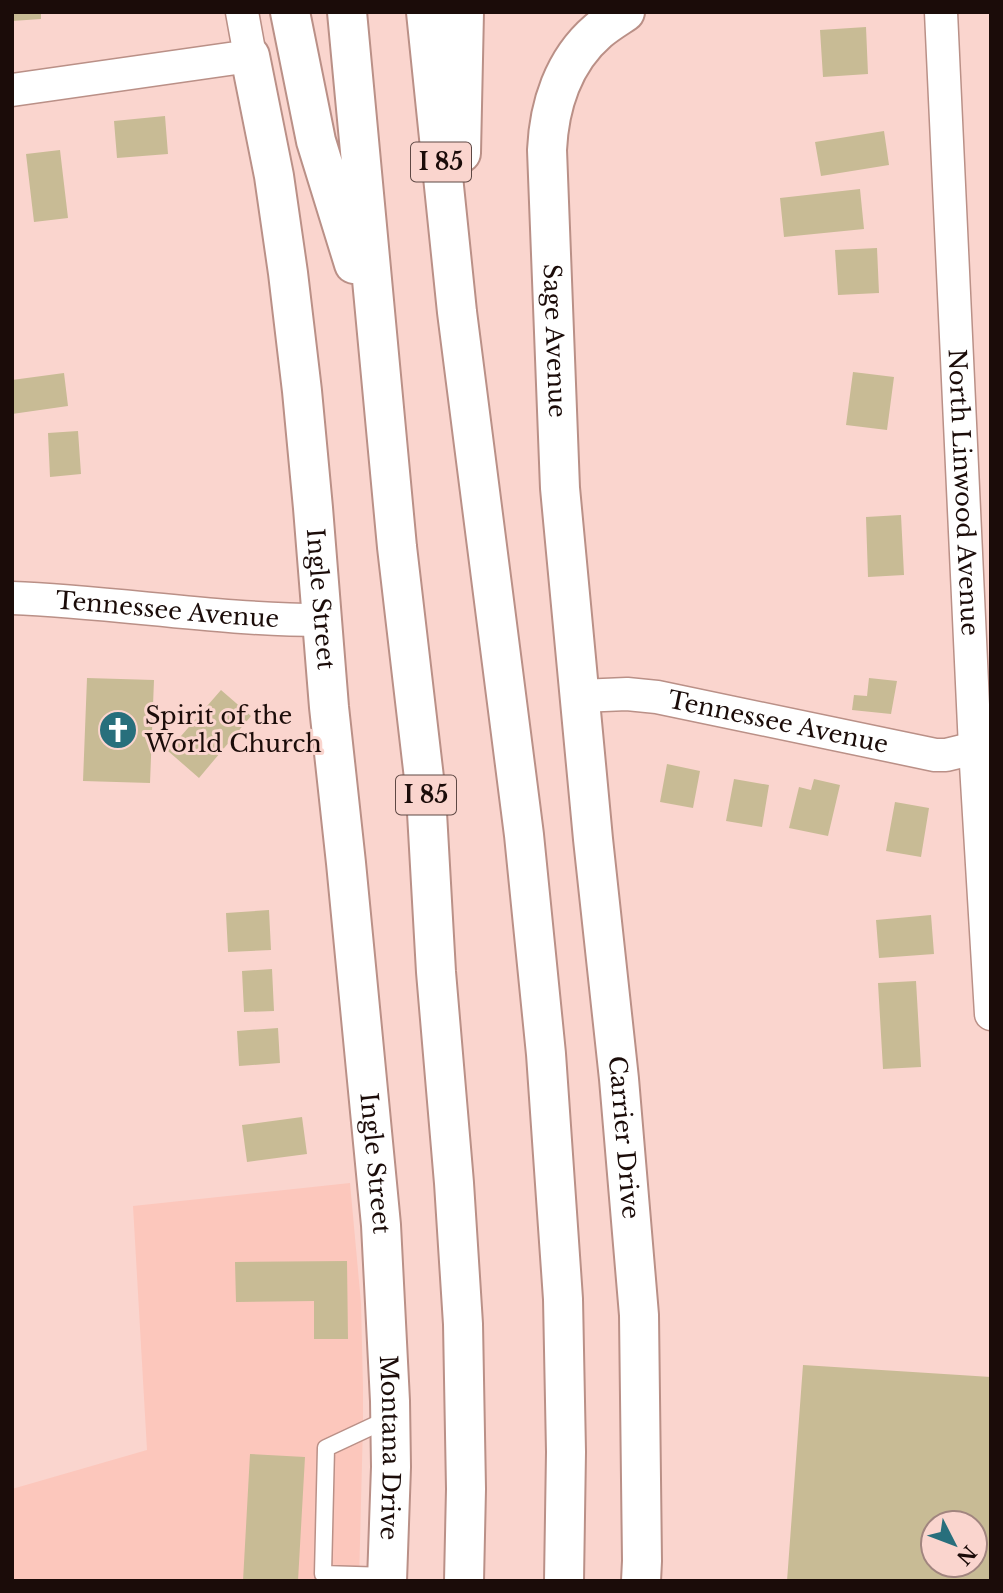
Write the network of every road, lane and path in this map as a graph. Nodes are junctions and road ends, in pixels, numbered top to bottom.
1 (242, 12) edge
2 (290, 12) edge
3 (347, 12) edge
4 (425, 12) edge
5 (464, 12) edge
6 (625, 12) edge
7 (941, 12) edge
8 (250, 56) junction
9 (12, 90) edge
10 (457, 312) junction
11 (378, 342) junction
12 (979, 574) edge
13 (12, 598) edge
14 (322, 620) junction
15 (580, 696) junction
16 (975, 748) junction
17 (991, 1014) edge
18 (386, 1315) joint
19 (390, 1418) junction
20 (320, 1577) edge
21 (388, 1578) edge
22 (464, 1581) edge
23 (564, 1581) edge
24 (641, 1581) edge

1 - 8 street, Ingle Street
2 - 11 main road
3 - 11 main road, I 85
4 - 10 main road, I 85
5 - 10 main road
6 - 15 main road, Sage Avenue
7 - 12 street, North Linwood Avenue
8 - 9 street
8 - 14 main road, Ingle Street
10 - 23 main road, I 85
11 - 22 main road, I 85
12 - 16 street, North Linwood Avenue
13 - 14 street, Tennessee Avenue
14 - 18 main road, Ingle Street
15 - 16 street, Tennessee Avenue
15 - 24 main road, Carrier Drive
16 - 17 street, North Linwood Avenue
18 - 19 main road, Montana Drive
19 - 20 lane
19 - 21 main road, Montana Drive
20 - 21 lane

